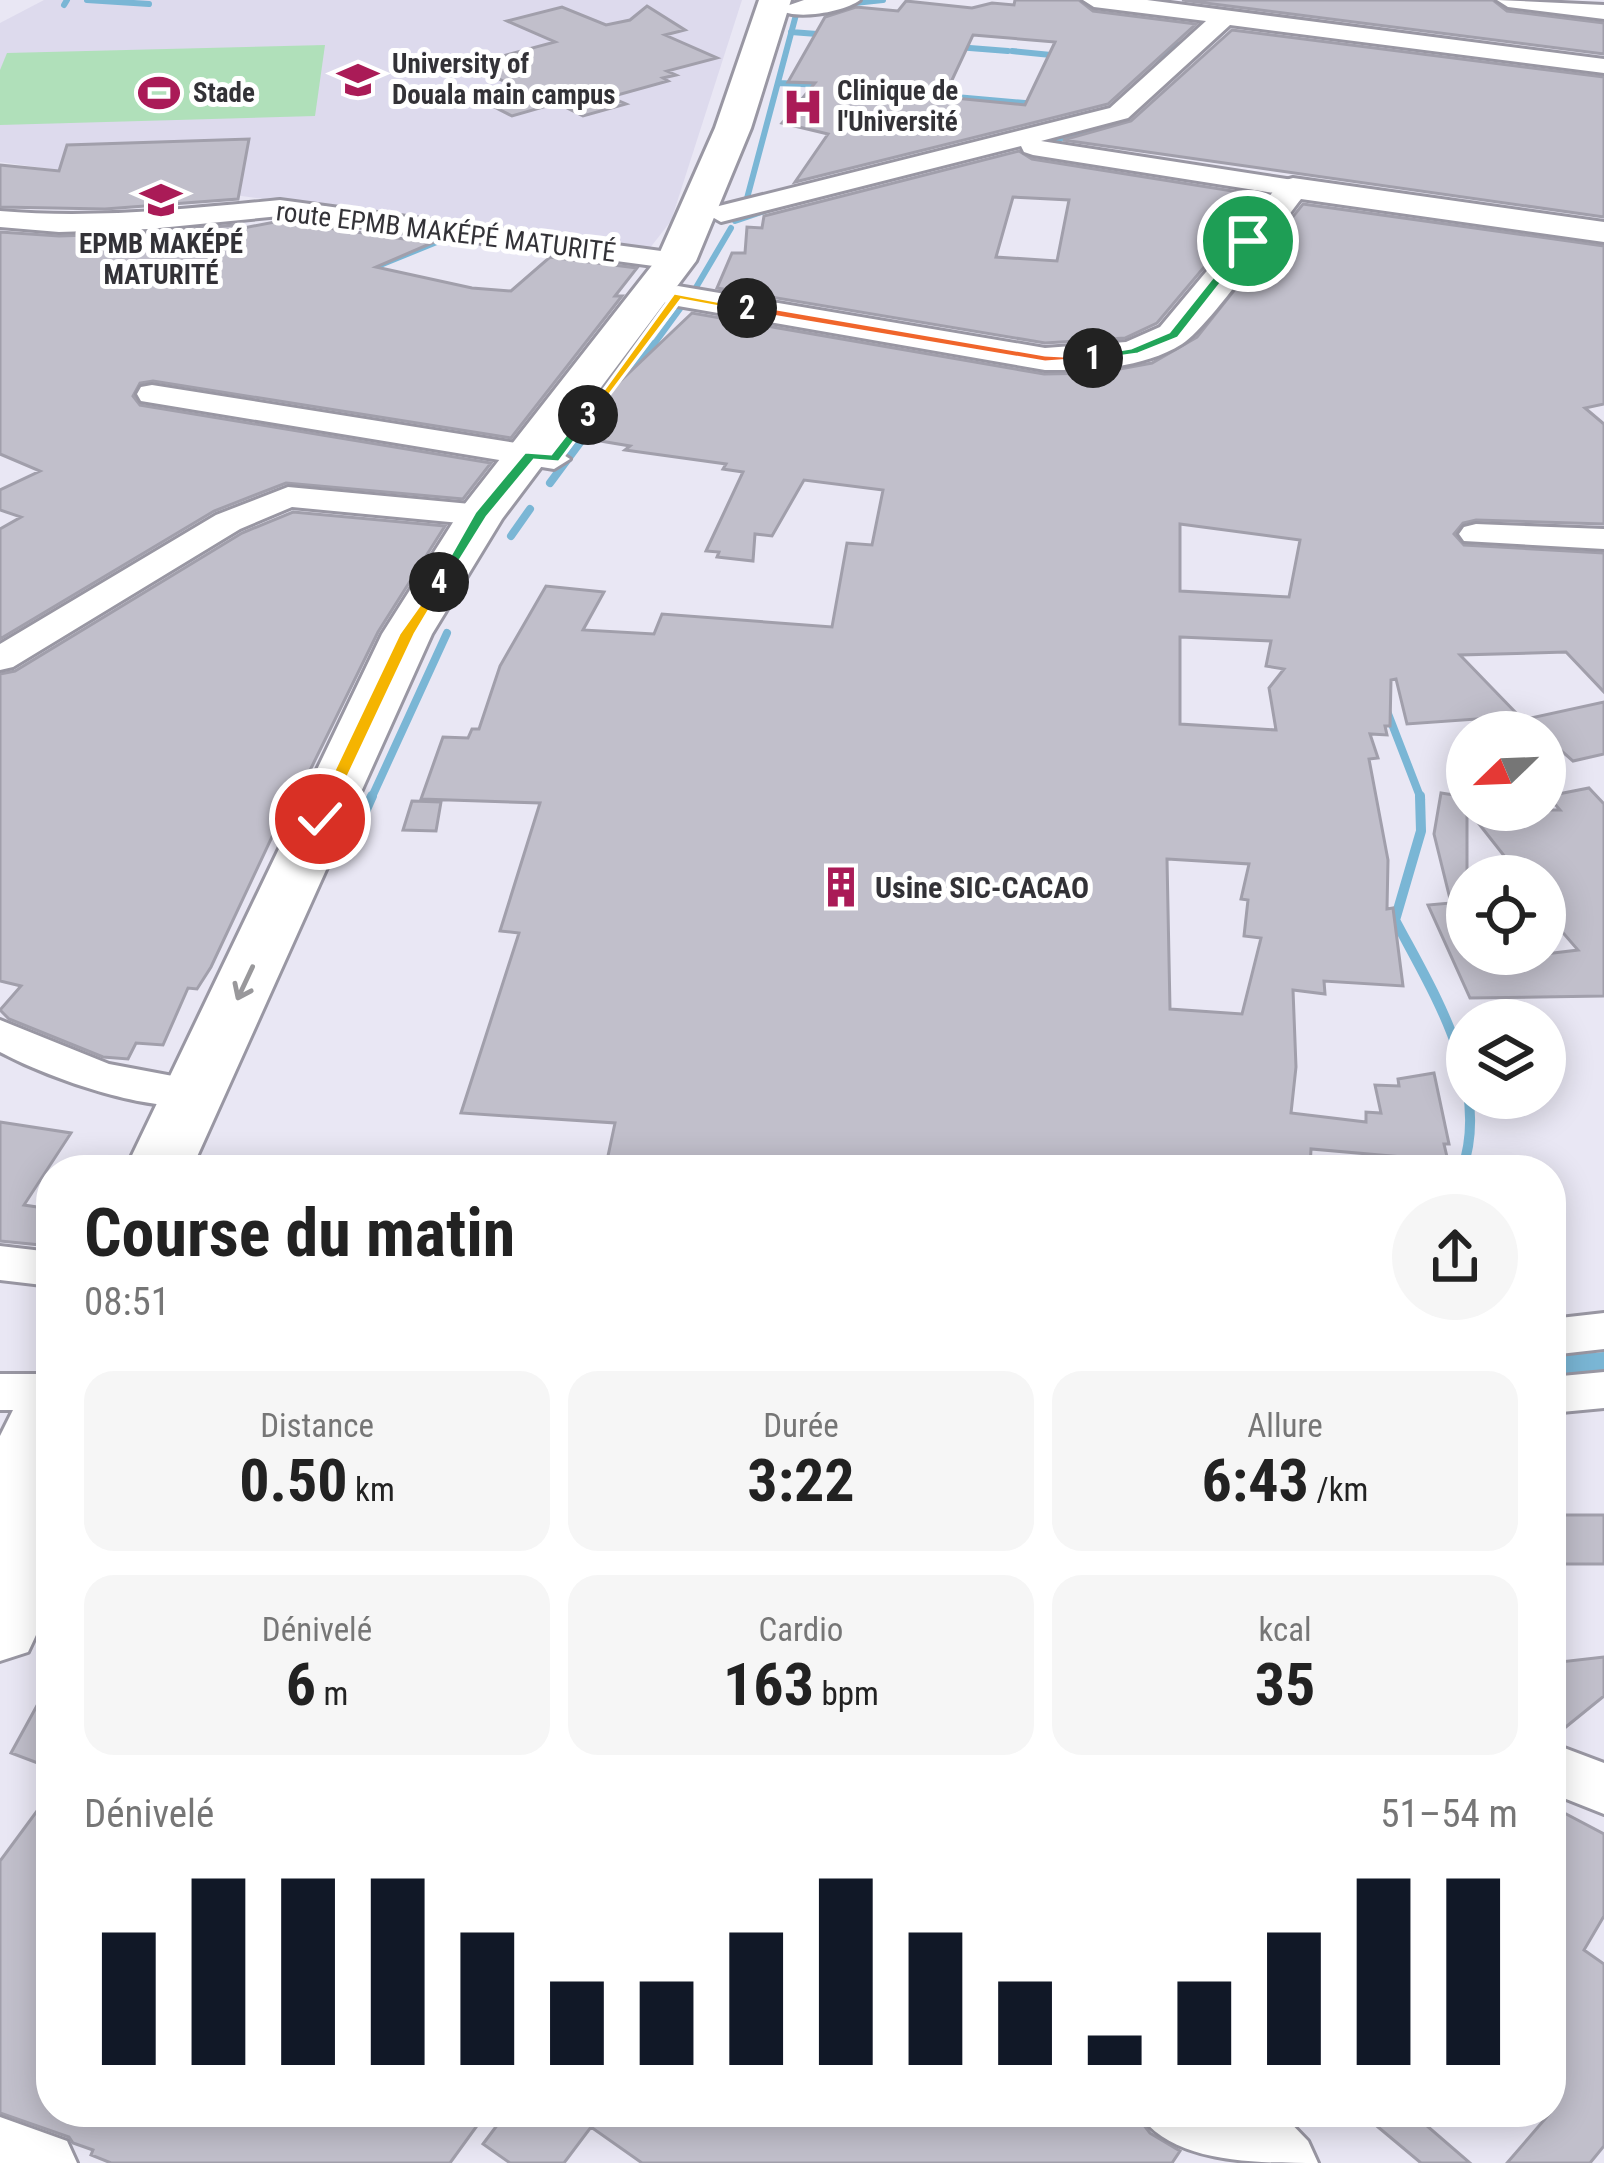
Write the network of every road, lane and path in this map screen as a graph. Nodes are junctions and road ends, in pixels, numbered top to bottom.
1 (849, 0) edge
2 (1094, 0) edge
3 (1508, 0) edge
4 (786, 3) edge
5 (1604, 12) edge
6 (1223, 18) junction
7 (1596, 62) edge
8 (1012, 143) junction
9 (1293, 188) junction
10 (721, 214) junction
11 (0, 219) edge
12 (1604, 232) edge
13 (677, 278) junction
14 (152, 394) dead end
15 (542, 457) junction
16 (481, 515) junction
17 (1477, 534) dead end
18 (1604, 539) edge
19 (0, 659) edge
20 (0, 1034) edge
21 (194, 1093) junction
22 (165, 1155) edge
23 (207, 1155) edge
24 (0, 1263) edge
25 (36, 1267) edge
26 (1604, 1331) edge
27 (1566, 1335) edge
28 (1604, 1390) edge
29 (1566, 1394) edge
30 (29, 1453) edge
31 (0, 1630) edge
32 (1566, 1773) edge
33 (1604, 1789) edge
34 (1192, 2127) edge
35 (1250, 2127) edge
36 (0, 2148) edge
37 (43, 2163) edge
38 (1231, 2163) edge
39 (1284, 2163) edge

1 - 4 street
2 - 6 street
3 - 5 street
4 - 10 main road
4 - 13 main road
6 - 7 street
6 - 8 street
8 - 9 street
8 - 10 street
9 - 12 street
9 - 13 street
10 - 13 main road
11 - 13 street, route EPMB MAKÉPÉ MATURITÉ
13 - 15 main road
14 - 15 street
15 - 16 main road
15 - 23 main road
16 - 19 street
16 -> 21 main road
17 - 18 street
20 - 21 street
21 - 22 main road
24 - 25 street
26 - 27 street
28 - 29 street
30 - 31 main road
32 - 33 street
34 - 38 street
35 - 39 street
36 - 37 street

